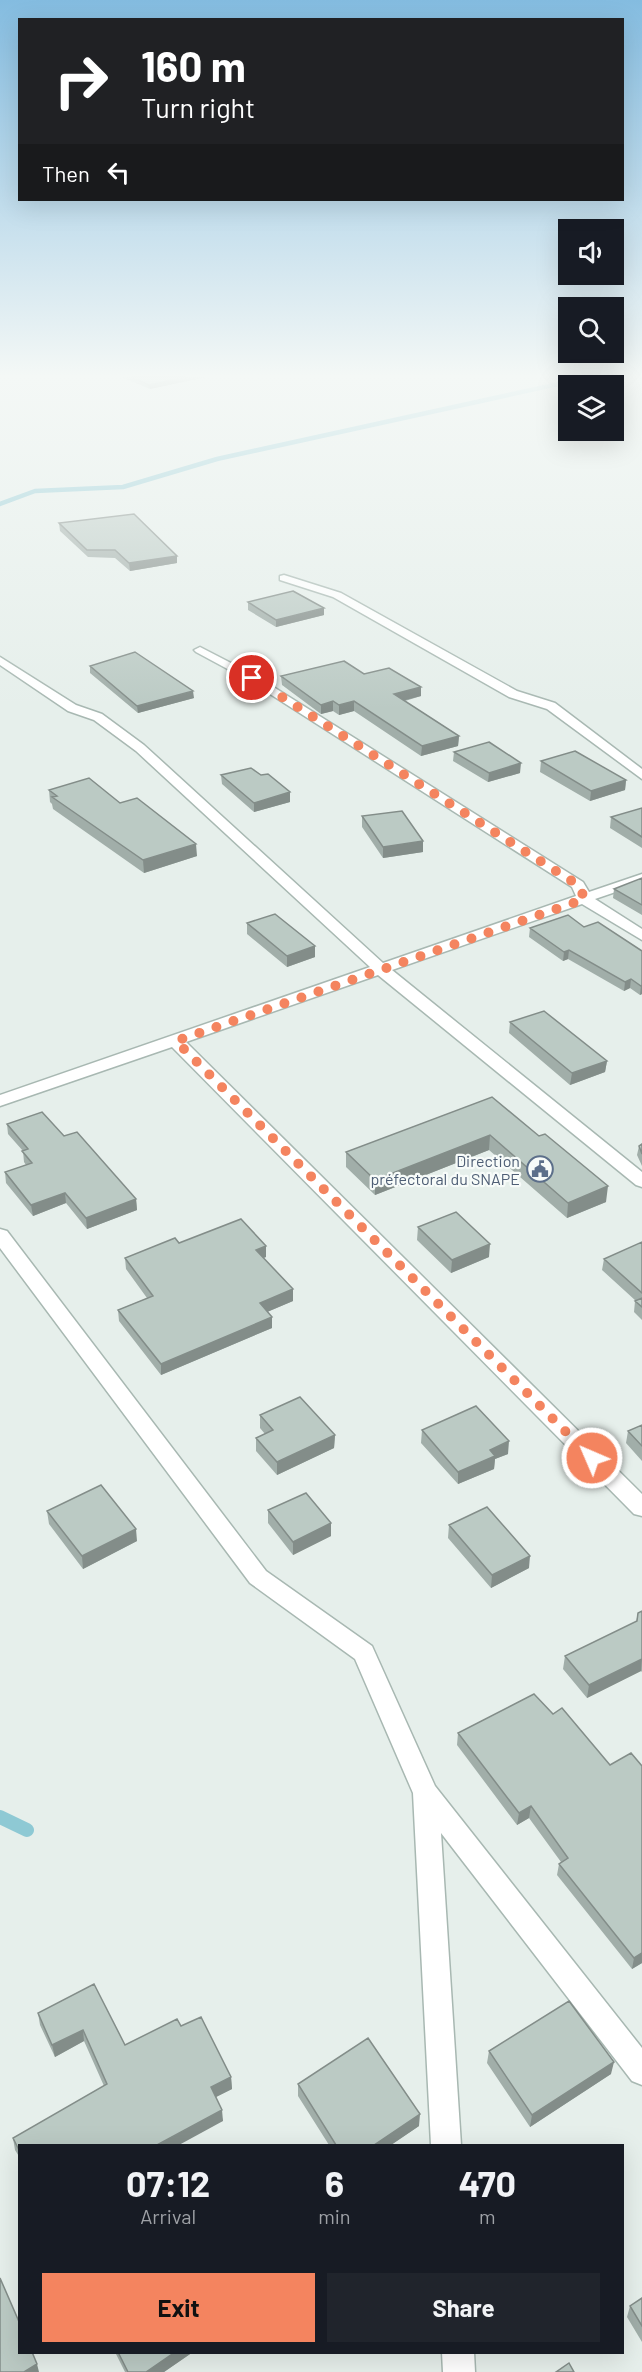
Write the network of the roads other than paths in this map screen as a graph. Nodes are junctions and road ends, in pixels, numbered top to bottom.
1 (284, 578) dead end
2 (200, 650) dead end
3 (0, 660) edge
4 (642, 775) edge
5 (642, 878) edge
6 (585, 899) junction
7 (642, 936) edge
8 (382, 970) junction
9 (176, 1041) junction
10 (0, 1101) edge
11 (642, 1181) edge
12 (0, 1235) edge
13 (642, 1508) edge
14 (426, 1793) junction
15 (642, 2070) edge
16 (446, 2144) edge
17 (458, 2354) edge
18 (459, 2372) edge

1 - 4 street
2 - 6 street
3 - 8 street
5 - 6 street
6 - 7 street
6 - 8 street
8 - 9 street
8 - 11 street
9 - 10 street
9 - 13 street
12 - 14 street
14 - 15 street
14 - 16 street
17 - 18 street

